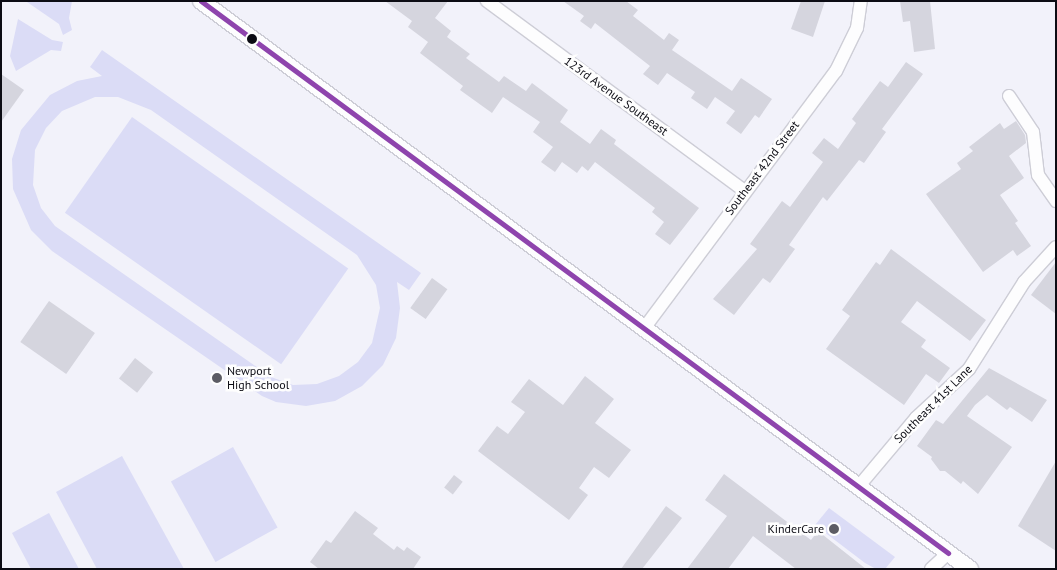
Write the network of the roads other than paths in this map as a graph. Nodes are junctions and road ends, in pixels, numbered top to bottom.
1 (201, 1) edge
2 (487, 1) edge
3 (862, 1) edge
4 (1009, 96) dead end
5 (745, 191) junction
6 (1056, 202) edge
7 (1056, 247) edge
8 (644, 327) junction
9 (859, 486) junction
10 (948, 553) junction
11 (931, 569) edge
12 (970, 569) edge

1 - 8 street
2 - 5 street, 123rd Avenue Southeast
3 - 5 street, Southeast 42nd Street
4 - 6 street
5 - 8 street, Southeast 42nd Street
7 - 9 street, Southeast 41st Lane
8 - 9 street
9 - 10 street
10 - 11 street
10 - 12 street

